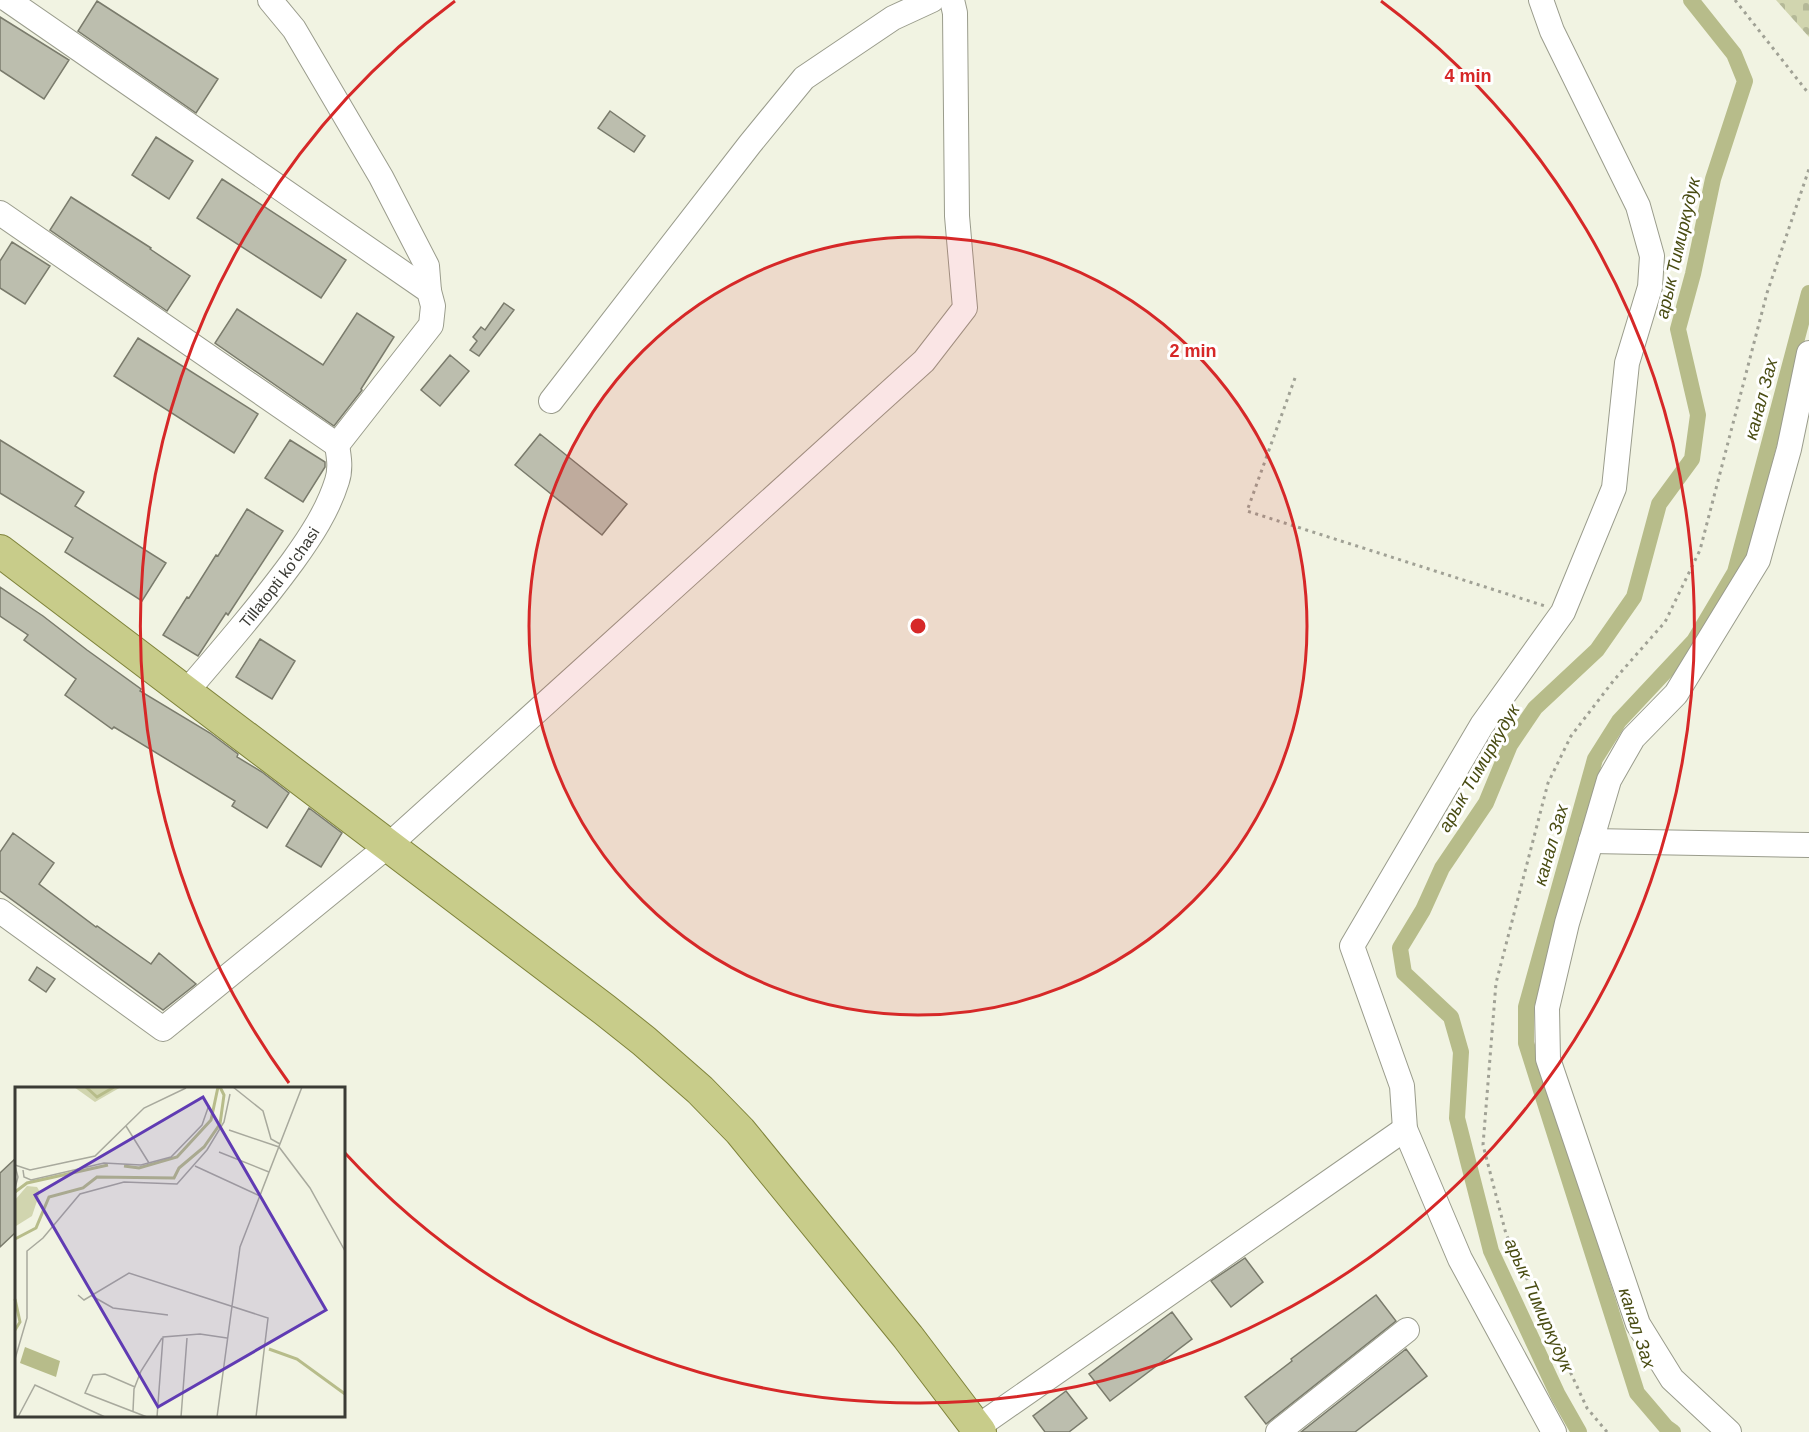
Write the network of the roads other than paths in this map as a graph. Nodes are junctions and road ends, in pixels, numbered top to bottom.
1 (8, 0) edge
2 (270, 0) edge
3 (932, 0) edge
4 (952, 0) edge
5 (1541, 0) edge
6 (0, 213) edge
7 (429, 291) junction
8 (1809, 353) edge
9 (551, 401) dead end
10 (337, 445) junction
11 (0, 551) edge
12 (186, 692) junction
13 (1591, 841) junction
14 (389, 845) junction
15 (1809, 845) edge
16 (0, 911) edge
17 (1405, 1129) junction
18 (1407, 1330) dead end
19 (978, 1430) edge
20 (1278, 1432) edge
21 (1554, 1432) edge
22 (1729, 1432) edge

1 - 7 street
2 - 7 street
3 - 9 street
4 - 14 street
5 - 17 street
6 - 10 street
7 - 10 street
8 - 13 street
10 - 12 street, Tillatopti ko'chasi
11 - 12 main road
12 - 14 main road
13 - 15 street
13 - 22 street
14 - 16 street
14 - 19 main road
17 - 19 street
17 - 21 street
18 - 20 street

